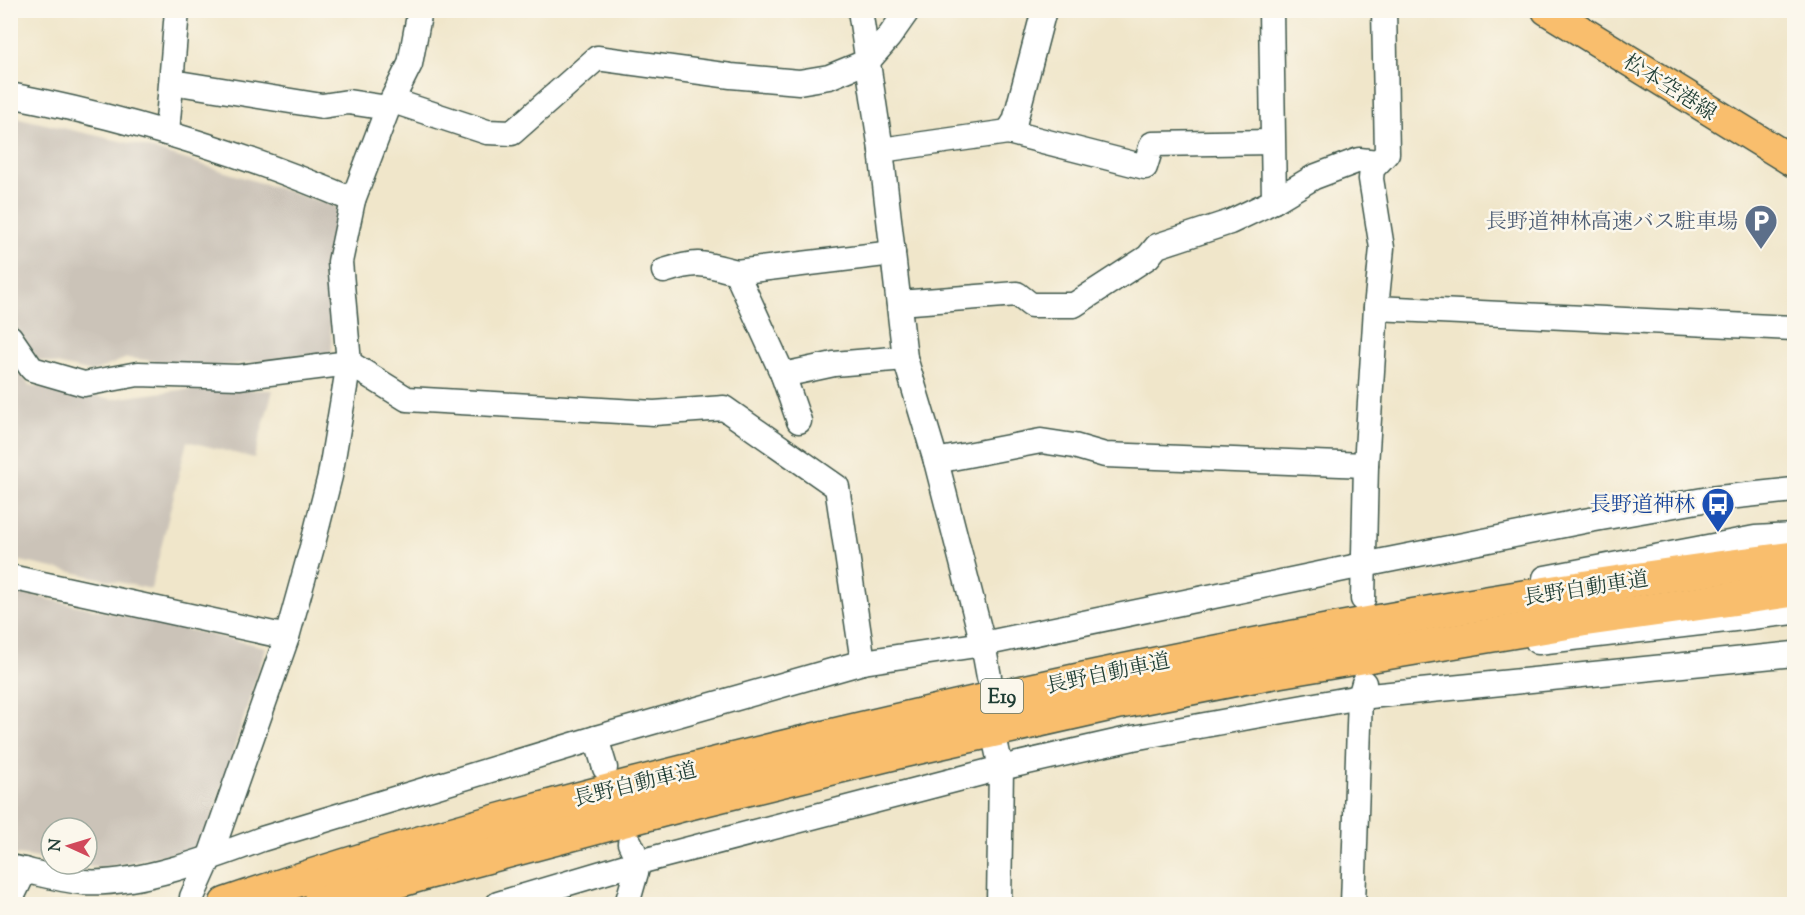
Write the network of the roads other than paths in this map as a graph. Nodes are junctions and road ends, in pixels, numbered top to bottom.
1 (177, 10) edge
2 (420, 10) edge
3 (860, 10) edge
4 (908, 10) edge
5 (1044, 10) edge
6 (1271, 10) edge
7 (1384, 10) edge
8 (1547, 10) edge
9 (868, 62) junction
10 (172, 82) junction
11 (10, 95) edge
12 (391, 104) junction
13 (167, 132) junction
14 (1008, 132) junction
15 (1272, 142) junction
16 (881, 150) junction
17 (1378, 162) junction
18 (1794, 162) edge
19 (353, 200) junction
20 (1274, 201) junction
21 (893, 253) junction
22 (664, 271) dead end
23 (736, 272) junction
24 (899, 303) junction
25 (1376, 308) junction
26 (1794, 328) edge
27 (10, 337) edge
28 (905, 358) junction
29 (349, 363) junction
30 (783, 375) junction
31 (799, 421) dead end
32 (936, 461) junction
33 (1366, 465) junction
34 (1794, 490) edge
35 (1794, 536) edge
36 (1794, 558) edge
37 (1363, 565) junction
38 (10, 577) edge
39 (1794, 590) edge
40 (1363, 599) dead end
41 (1794, 612) edge
42 (1315, 632) junction
43 (287, 637) junction
44 (983, 644) junction
45 (1794, 654) edge
46 (862, 662) junction
47 (1278, 671) junction
48 (989, 677) dead end
49 (1362, 690) junction
50 (596, 738) junction
51 (999, 757) junction
52 (605, 768) dead end
53 (634, 853) junction
54 (209, 859) junction
55 (18, 869) edge
56 (192, 897) dead end
57 (10, 902) edge
58 (226, 904) edge
59 (319, 904) edge
60 (498, 904) edge
61 (627, 904) edge
62 (999, 904) edge
63 (1353, 904) edge

1 - 10 street
2 - 12 street
3 - 9 street
4 - 9 street
5 - 14 street
6 - 15 street
7 - 17 street
8 - 18 main road, 松本空港線
9 - 12 street
9 - 16 street
10 - 12 street
10 - 13 street
11 - 13 street
12 - 19 street
13 - 19 street
14 - 15 street
14 - 16 street
15 - 20 street
16 - 21 street
17 - 20 street
17 - 25 street
19 - 29 street
20 - 24 street
21 - 23 street
21 - 24 street
22 - 23 street
23 - 30 street
24 - 28 street
25 - 26 street
25 - 33 street
27 - 29 street
28 - 30 street
28 - 32 street
29 - 43 street
29 - 46 street
30 - 31 street
32 - 33 street
32 - 44 street
33 - 37 street
34 - 37 street
35 - 42 street
36 - 42 highway, 長野自動車道 / E19
37 - 40 street
37 - 44 street
38 - 43 street
39 - 47 highway, 長野自動車道 / E19
41 - 47 street
42 - 58 highway, 長野自動車道 / E19
43 - 54 street
44 - 46 street
44 - 48 street
45 - 49 street
46 - 50 street
47 - 59 highway, 長野自動車道 / E19
49 - 51 street
49 - 63 street
50 - 52 street
50 - 54 street
51 - 53 street
51 - 62 street
53 - 60 street
53 - 61 street
54 - 55 street
54 - 56 street
55 - 57 street

